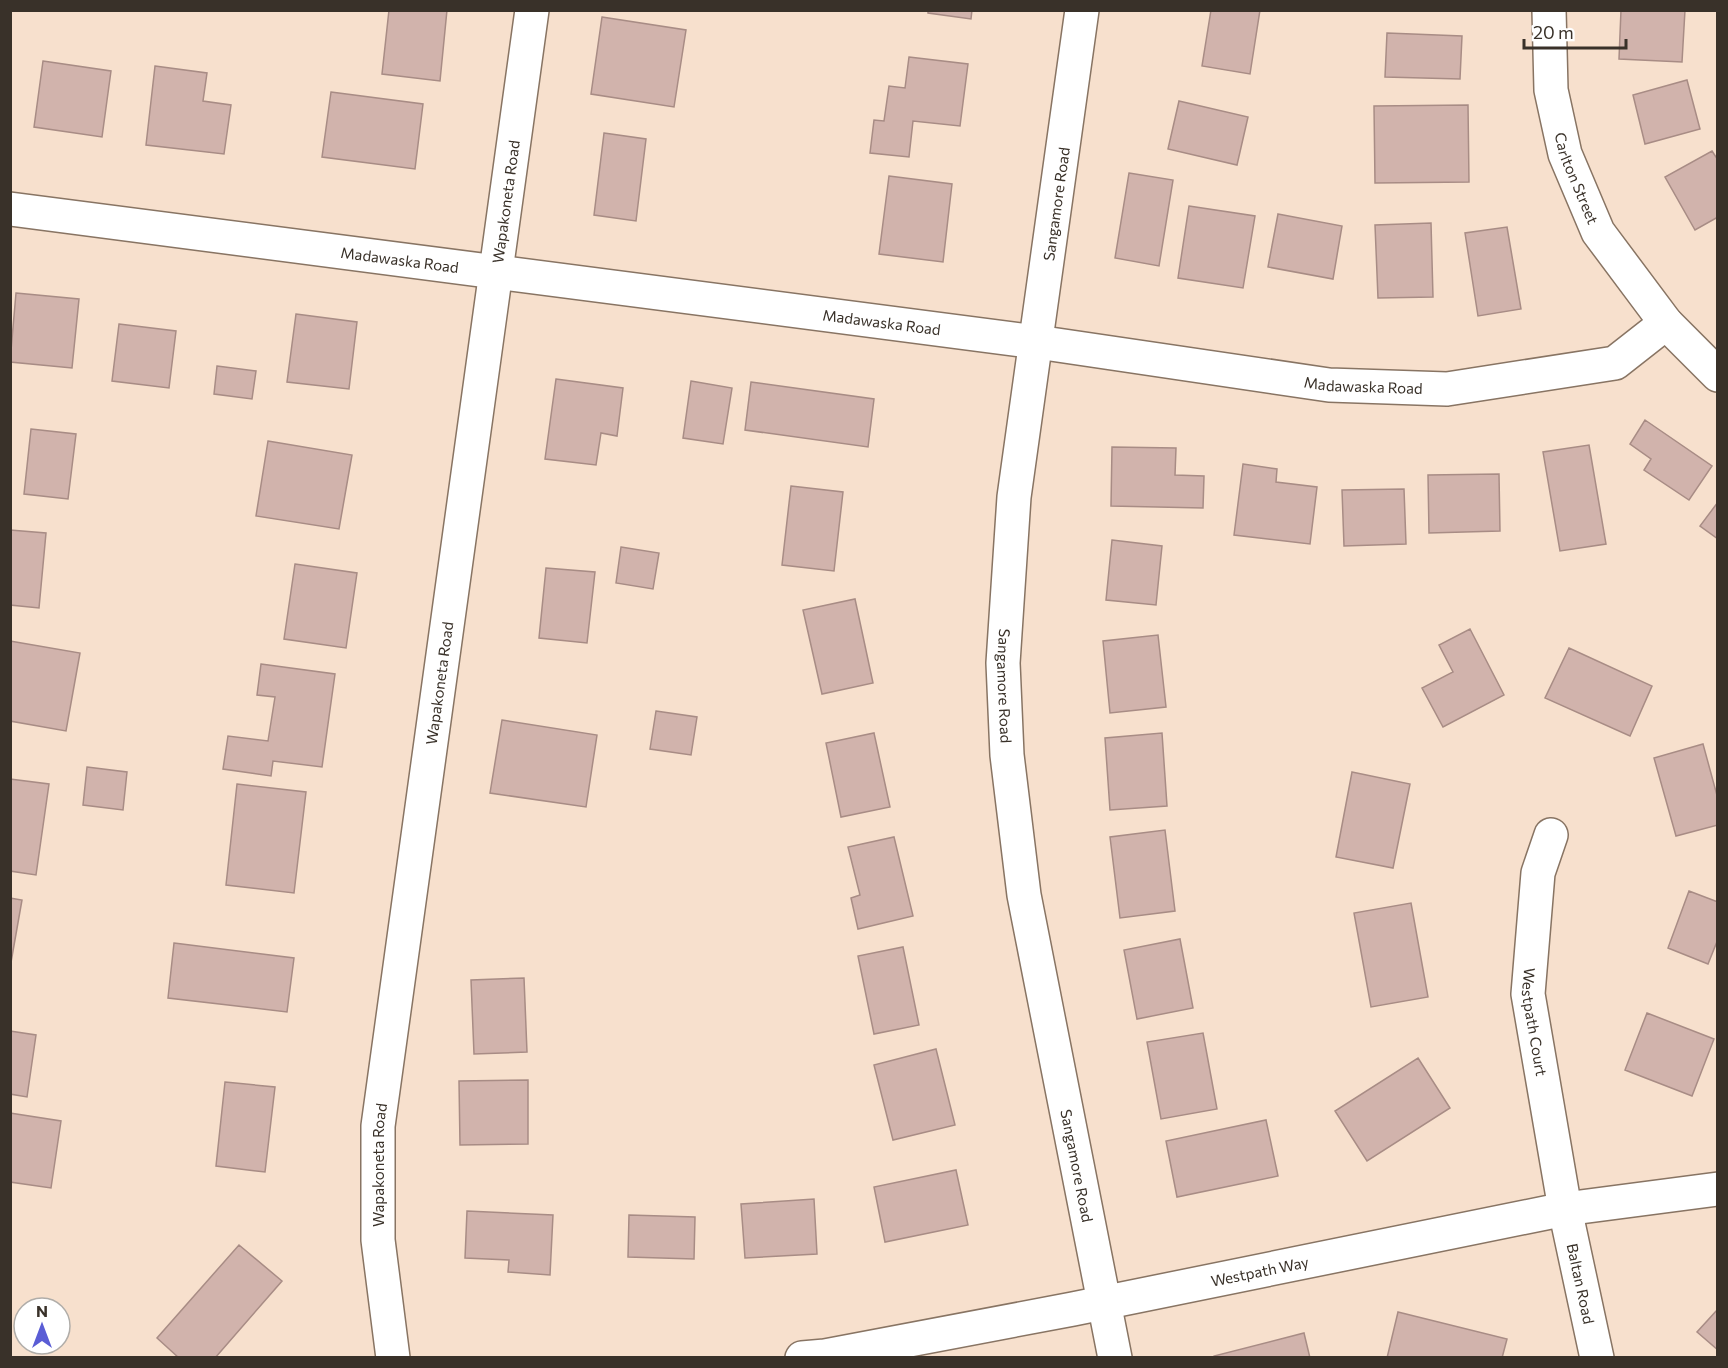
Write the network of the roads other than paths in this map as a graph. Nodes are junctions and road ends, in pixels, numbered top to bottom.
1 (532, 10) edge
2 (1082, 10) edge
3 (1549, 10) edge
4 (10, 209) edge
5 (496, 271) junction
6 (1666, 323) junction
7 (1037, 342) junction
8 (1718, 375) edge
9 (1551, 835) dead end
10 (1718, 1189) edge
11 (1565, 1209) junction
12 (1104, 1302) junction
13 (393, 1358) edge
14 (802, 1358) edge
15 (1115, 1358) edge
16 (1597, 1358) edge

1 - 5 street, Wapakoneta Road
2 - 7 street, Sangamore Road
3 - 6 street, Carlton Street
4 - 5 street, Madawaska Road
5 - 7 street, Madawaska Road
5 - 13 street, Wapakoneta Road
6 - 7 street, Madawaska Road
6 - 8 street
7 - 12 street, Sangamore Road
9 - 11 street, Westpath Court
10 - 11 street, Westpath Way
11 - 12 street, Westpath Way
11 - 16 street, Baltan Road
12 - 14 street, Westpath Way
12 - 15 street, Sangamore Road

